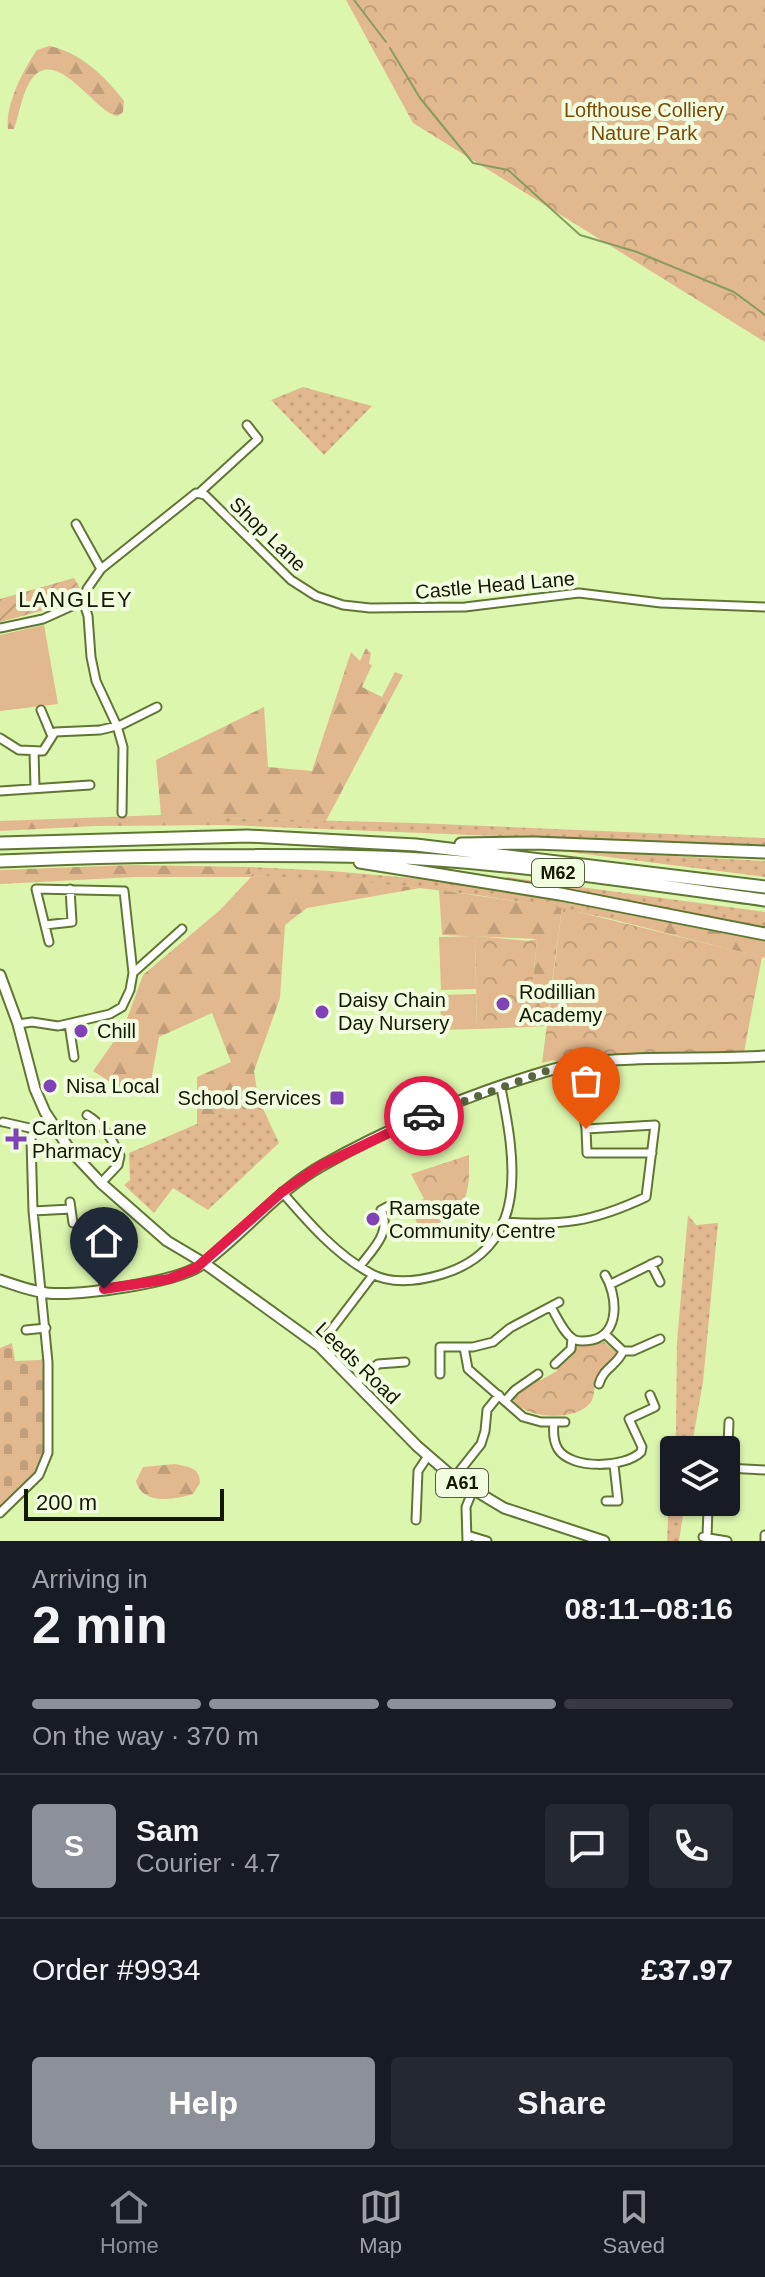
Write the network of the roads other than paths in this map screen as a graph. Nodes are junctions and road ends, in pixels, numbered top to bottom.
1 (247, 425) dead end
2 (196, 494) junction
3 (76, 524) dead end
4 (101, 569) junction
5 (83, 601) junction
6 (765, 607) edge
7 (370, 608) joint
8 (0, 628) edge
9 (157, 707) dead end
10 (41, 710) dead end
11 (117, 726) junction
12 (51, 734) junction
13 (0, 738) edge
14 (34, 751) junction
15 (90, 785) dead end
16 (35, 788) junction
17 (0, 791) edge
18 (122, 813) dead end
19 (0, 843) edge
20 (416, 845) junction
21 (765, 854) edge
22 (350, 858) junction
23 (0, 861) edge
24 (765, 887) edge
25 (70, 889) junction
26 (765, 900) edge
27 (45, 925) junction
28 (182, 929) dead end
29 (765, 934) edge
30 (49, 942) dead end
31 (133, 973) junction
32 (0, 975) edge
33 (18, 1024) junction
34 (69, 1024) junction
35 (765, 1056) edge
36 (74, 1057) dead end
37 (575, 1066) junction
38 (501, 1088) junction
39 (87, 1115) dead end
40 (49, 1120) junction
41 (3, 1122) dead end
42 (34, 1129) junction
43 (586, 1129) junction
44 (652, 1153) junction
45 (101, 1183) junction
46 (282, 1192) junction
47 (392, 1204) dead end
48 (33, 1211) junction
49 (503, 1222) junction
50 (73, 1223) dead end
51 (132, 1246) dead end
52 (204, 1263) junction
53 (360, 1266) junction
54 (373, 1275) junction
55 (605, 1275) dead end
56 (0, 1280) edge
57 (660, 1282) dead end
58 (611, 1284) junction
59 (104, 1289) junction
60 (42, 1292) junction
61 (46, 1328) junction
62 (26, 1330) dead end
63 (605, 1334) junction
64 (572, 1338) junction
65 (660, 1339) dead end
66 (319, 1346) junction
67 (464, 1347) junction
68 (623, 1351) junction
69 (405, 1362) dead end
70 (555, 1364) dead end
71 (440, 1374) dead end
72 (538, 1374) dead end
73 (357, 1382) junction
74 (599, 1384) dead end
75 (650, 1395) dead end
76 (502, 1398) junction
77 (565, 1422) dead end
78 (729, 1422) dead end
79 (554, 1423) junction
80 (428, 1456) junction
81 (614, 1465) junction
82 (765, 1470) edge
83 (454, 1478) junction
84 (473, 1490) junction
85 (606, 1501) dead end
86 (0, 1513) edge
87 (707, 1516) edge
88 (416, 1520) dead end
89 (765, 1535) edge
90 (467, 1538) edge
91 (487, 1541) edge
92 (604, 1541) edge
93 (727, 1541) edge
94 (765, 1541) edge

1 - 2 street
2 - 4 street
2 - 7 street, Shop Lane
3 - 4 street
4 - 5 street
5 - 8 street
5 - 11 street
6 - 7 street, Castle Head Lane
9 - 11 street
10 - 12 street
11 - 12 street
11 - 18 street
12 - 14 street
13 - 14 street
14 - 16 street
15 - 16 street
16 - 17 street
19 - 20 highway, M62
20 - 21 highway, M62
20 - 24 highway, M62
22 - 23 highway, M62
22 - 26 highway, M62
22 - 29 highway
25 - 27 street
25 - 27 street
25 - 31 street
27 - 30 street
28 - 31 street
31 - 34 street
32 - 33 main road, Leeds Road / A61
33 - 34 street
33 - 40 main road, Leeds Road / A61
34 - 36 street
35 - 37 main road
37 - 38 main road
37 - 43 street
38 - 46 main road
38 - 49 street
39 - 45 street
40 - 42 street
40 - 45 main road, Leeds Road / A61
41 - 42 street
42 - 48 street
43 - 44 street
43 - 44 street
44 - 49 street
45 - 52 main road, Leeds Road / A61
46 - 52 main road
46 - 53 street
47 - 53 street
48 - 50 street
48 - 60 street
49 - 54 street
51 - 59 street
52 - 59 main road
52 - 66 main road, Leeds Road / A61
53 - 54 street
54 - 66 street
55 - 58 street
56 - 60 main road
57 - 58 street
58 - 63 street
59 - 60 main road
60 - 61 street
61 - 62 street
61 - 86 street
63 - 64 street
63 - 68 street
64 - 67 street
64 - 70 street
65 - 68 street
66 - 73 main road, Leeds Road / A61
67 - 71 street
67 - 76 street
68 - 74 street
69 - 73 street
72 - 76 street
73 - 80 main road, Leeds Road / A61
75 - 81 street
76 - 79 street
76 - 83 street
77 - 79 street
78 - 82 street
79 - 81 street
80 - 83 main road, Leeds Road / A61
80 - 88 street
81 - 85 street
83 - 84 main road, Leeds Road / A61
84 - 90 street
84 - 92 main road, Leeds Road / A61
87 - 93 street
89 - 94 street
90 - 91 street

